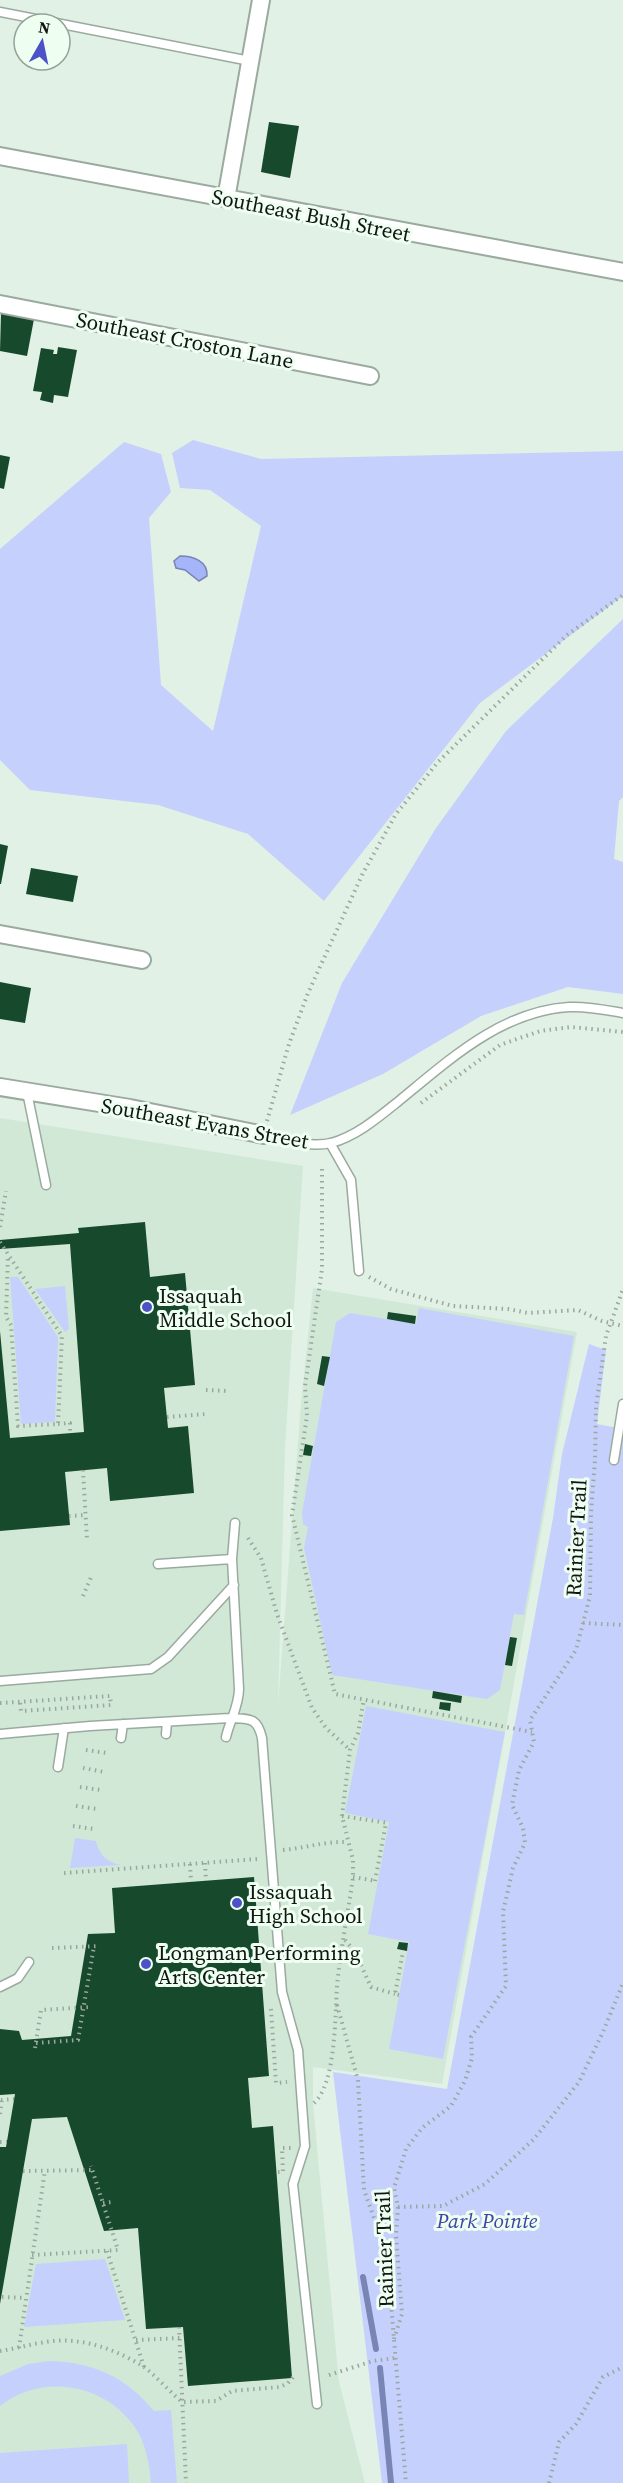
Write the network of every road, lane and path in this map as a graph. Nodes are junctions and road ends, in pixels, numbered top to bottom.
1 (261, 0) edge
2 (0, 12) edge
3 (250, 61) junction
4 (0, 156) edge
5 (226, 199) junction
6 (623, 272) edge
7 (0, 304) edge
8 (370, 376) dead end
9 (623, 595) edge
10 (0, 934) edge
11 (142, 960) dead end
12 (623, 1013) edge
13 (623, 1032) edge
14 (0, 1087) edge
15 (27, 1092) junction
16 (417, 1106) dead end
17 (270, 1109) dead end
18 (264, 1135) joint
19 (330, 1143) junction
20 (322, 1169) dead end
21 (46, 1185) dead end
22 (6, 1191) dead end
23 (0, 1227) edge
24 (0, 1242) edge
25 (8, 1256) junction
26 (359, 1271) joint
27 (623, 1289) edge
28 (611, 1323) junction
29 (623, 1326) edge
30 (206, 1390) dead end
31 (227, 1391) dead end
32 (623, 1404) edge
33 (206, 1414) dead end
34 (167, 1417) dead end
35 (58, 1424) junction
36 (70, 1433) dead end
37 (614, 1460) dead end
38 (83, 1470) dead end
39 (86, 1515) junction
40 (69, 1516) dead end
41 (235, 1523) dead end
42 (248, 1538) dead end
43 (87, 1540) dead end
44 (232, 1559) junction
45 (158, 1564) dead end
46 (92, 1575) dead end
47 (234, 1585) junction
48 (83, 1596) dead end
49 (583, 1623) junction
50 (623, 1625) edge
51 (0, 1681) edge
52 (364, 1699) junction
53 (20, 1702) junction
54 (0, 1703) edge
55 (230, 1718) junction
56 (167, 1722) junction
57 (123, 1724) junction
58 (64, 1728) junction
59 (532, 1732) junction
60 (0, 1734) edge
61 (166, 1734) dead end
62 (226, 1737) dead end
63 (121, 1738) dead end
64 (86, 1750) dead end
65 (350, 1750) junction
66 (107, 1753) dead end
67 (349, 1758) junction
68 (356, 1759) dead end
69 (58, 1767) dead end
70 (83, 1768) dead end
71 (104, 1772) dead end
72 (80, 1787) dead end
73 (101, 1790) dead end
74 (76, 1806) dead end
75 (97, 1809) dead end
76 (342, 1816) junction
77 (73, 1826) dead end
78 (94, 1829) dead end
79 (348, 1842) junction
80 (279, 1850) dead end
81 (258, 1859) dead end
82 (205, 1863) junction
83 (190, 1864) junction
84 (64, 1873) dead end
85 (353, 1877) junction
86 (206, 1881) dead end
87 (191, 1882) dead end
88 (344, 1940) junction
89 (94, 1946) junction
90 (100, 1946) dead end
91 (52, 1948) dead end
92 (403, 1952) dead end
93 (28, 1962) dead end
94 (623, 1983) edge
95 (0, 1987) edge
96 (270, 2000) dead end
97 (337, 2005) junction
98 (83, 2007) junction
99 (90, 2007) dead end
100 (290, 2082) dead end
101 (14, 2098) dead end
102 (1, 2099) edge
103 (313, 2104) dead end
104 (0, 2114) edge
105 (293, 2138) dead end
106 (0, 2142) edge
107 (7, 2142) dead end
108 (45, 2170) junction
109 (23, 2171) dead end
110 (278, 2172) dead end
111 (112, 2202) dead end
112 (103, 2203) junction
113 (398, 2207) junction
114 (107, 2251) junction
115 (32, 2255) junction
116 (2, 2297) dead end
117 (26, 2298) junction
118 (179, 2327) dead end
119 (180, 2338) junction
120 (394, 2339) junction
121 (136, 2340) junction
122 (19, 2348) junction
123 (0, 2351) edge
124 (395, 2358) junction
125 (623, 2367) edge
126 (145, 2368) junction
127 (329, 2375) dead end
128 (294, 2376) dead end
129 (182, 2402) junction
130 (317, 2404) dead end
131 (186, 2483) edge
132 (406, 2483) edge
133 (549, 2483) edge

1 - 3 street
2 - 3 lane
3 - 5 street
4 - 5 street, Southeast Bush Street
5 - 6 street, Southeast Bush Street
7 - 8 street, Southeast Croston Lane
9 - 17 path
10 - 11 street
12 - 19 lane, Southeast Evans Street
13 - 16 path
14 - 15 street, Southeast Evans Street
15 - 18 street, Southeast Evans Street
15 - 21 lane
18 - 19 lane, Southeast Evans Street
19 - 26 lane
20 - 52 path
22 - 23 path
24 - 25 path
25 - 35 path
25 - 35 path
26 - 28 path
27 - 28 path, Rainier Trail
28 - 29 path
28 - 49 path, Rainier Trail
30 - 31 path
32 - 37 lane
33 - 34 path
35 - 36 path
38 - 39 path
39 - 40 path
39 - 43 path
41 - 44 lane
42 - 65 path
44 - 45 lane
44 - 47 lane
46 - 48 path
47 - 51 lane
47 - 55 lane
49 - 50 path
49 - 59 path, Rainier Trail
52 - 59 path
52 - 65 path
53 - 53 path
53 - 54 path
55 - 56 lane
55 - 62 lane
55 - 130 lane
56 - 57 lane
56 - 61 lane
57 - 58 lane
57 - 63 lane
58 - 60 lane
58 - 69 lane
59 - 113 path, Rainier Trail
64 - 66 path
65 - 67 path
67 - 68 path
67 - 76 path
70 - 71 path
72 - 73 path
74 - 75 path
76 - 79 path
76 - 85 path
77 - 78 path
79 - 80 path
79 - 85 path
81 - 82 path
82 - 83 path
82 - 86 path
83 - 84 path
83 - 87 path
85 - 88 path
88 - 92 path
88 - 97 path
89 - 90 path
89 - 91 path
89 - 98 path
93 - 95 lane
94 - 113 path
96 - 100 path
97 - 103 path
97 - 120 path
98 - 98 path
98 - 99 path
101 - 102 path
102 - 104 path
105 - 110 path
106 - 107 path
108 - 109 path
108 - 112 path
108 - 115 path
111 - 112 path
112 - 114 path
113 - 120 path, Rainier Trail
114 - 115 path
114 - 121 path
115 - 117 path
116 - 117 path
117 - 122 path
118 - 119 path
119 - 121 path
119 - 129 path
120 - 124 path
121 - 126 path
122 - 123 path
122 - 126 path
124 - 127 path
124 - 132 path
125 - 133 path
126 - 129 path
128 - 129 path
129 - 131 path

